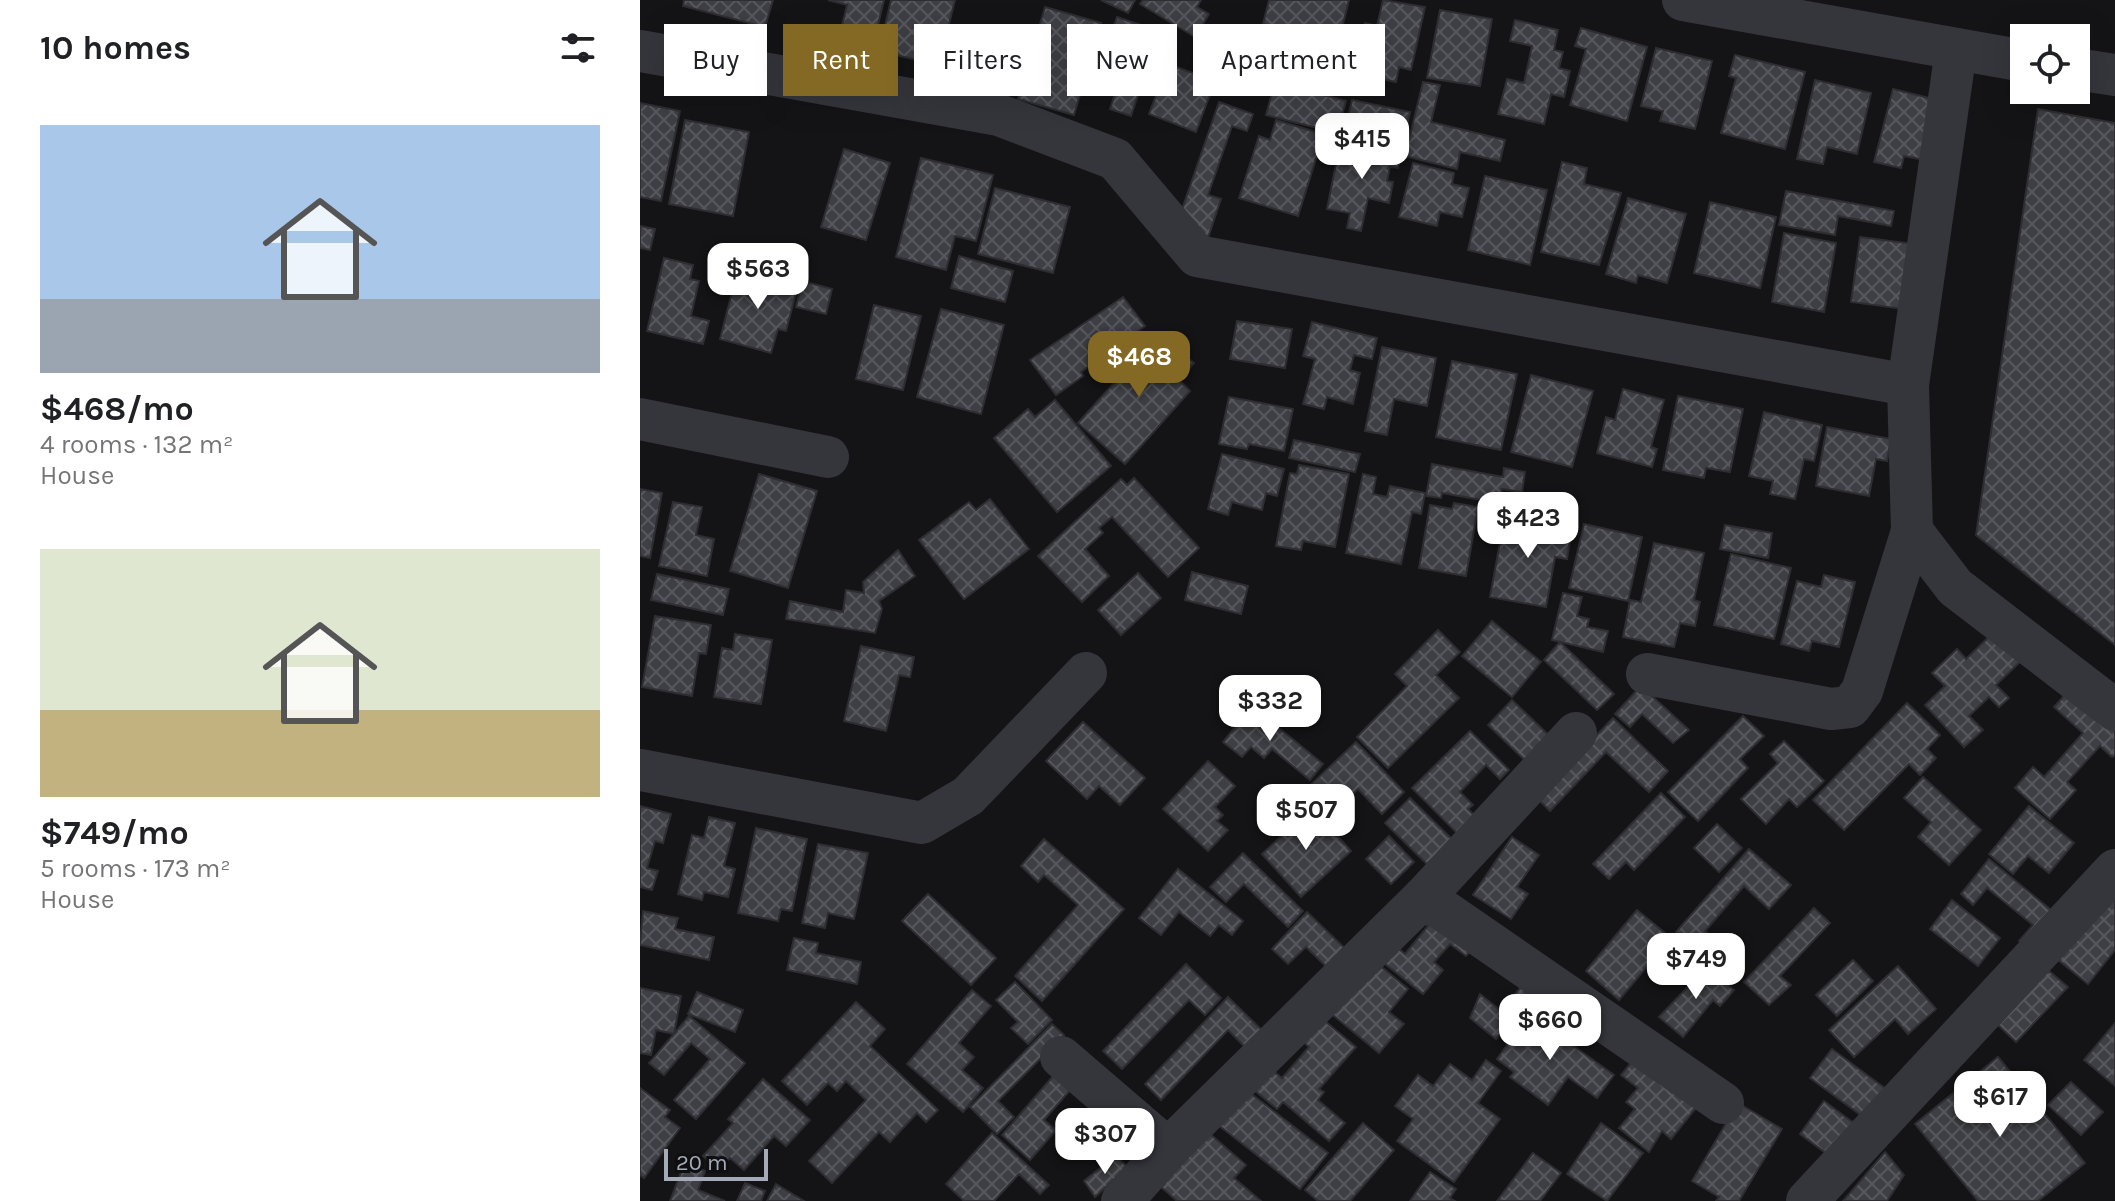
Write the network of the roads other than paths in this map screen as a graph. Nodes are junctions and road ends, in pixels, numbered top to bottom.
1 (1683, 0) edge
2 (1956, 50) junction
3 (640, 51) edge
4 (2010, 59) edge
5 (2090, 71) edge
6 (2115, 75) edge
7 (1908, 385) junction
8 (640, 419) edge
9 (828, 457) dead end
10 (1912, 531) junction
11 (1086, 673) dead end
12 (1647, 674) dead end
13 (2115, 710) edge
14 (1576, 733) dead end
15 (640, 770) edge
16 (2115, 870) edge
17 (1424, 897) junction
18 (1061, 1057) dead end
19 (1723, 1103) dead end
20 (1168, 1149) junction
21 (1122, 1201) edge
22 (1807, 1201) edge

1 - 2 street
2 - 4 street
2 - 7 street
3 - 7 street
5 - 6 street
7 - 10 street
8 - 9 street
10 - 12 street
10 - 13 street
11 - 15 street
14 - 17 street
16 - 22 street
17 - 19 street
17 - 20 street
18 - 20 street
20 - 21 street

